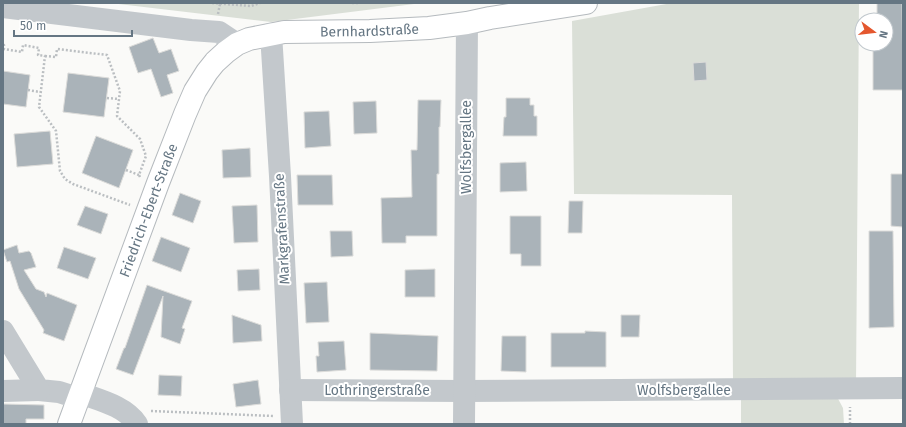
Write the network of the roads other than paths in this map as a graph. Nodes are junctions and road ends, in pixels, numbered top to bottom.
1 (586, 3) edge
2 (3, 7) edge
3 (467, 23) junction
4 (271, 34) junction
5 (237, 44) junction
6 (3, 331) edge
7 (903, 388) edge
8 (39, 390) junction
9 (290, 390) junction
10 (3, 391) edge
11 (464, 391) junction
12 (79, 396) junction
13 (134, 420) edge
14 (292, 420) edge
15 (69, 424) edge
16 (464, 424) edge

1 - 3 main road, Bernhardstraße
2 - 5 street
3 - 4 main road, Bernhardstraße
3 - 11 street, Wolfsbergallee
4 - 5 main road, Friedrich-Ebert-Straße
4 - 9 street, Markgrafenstraße
5 - 12 main road, Friedrich-Ebert-Straße
6 - 8 street
7 - 11 street, Wolfsbergallee
8 - 10 street
8 - 12 street
9 - 11 street, Lothringerstraße
9 - 14 street, Markgrafenstraße
11 - 16 street, Wolfsbergallee
12 - 13 street
12 - 15 main road, Friedrich-Ebert-Straße

